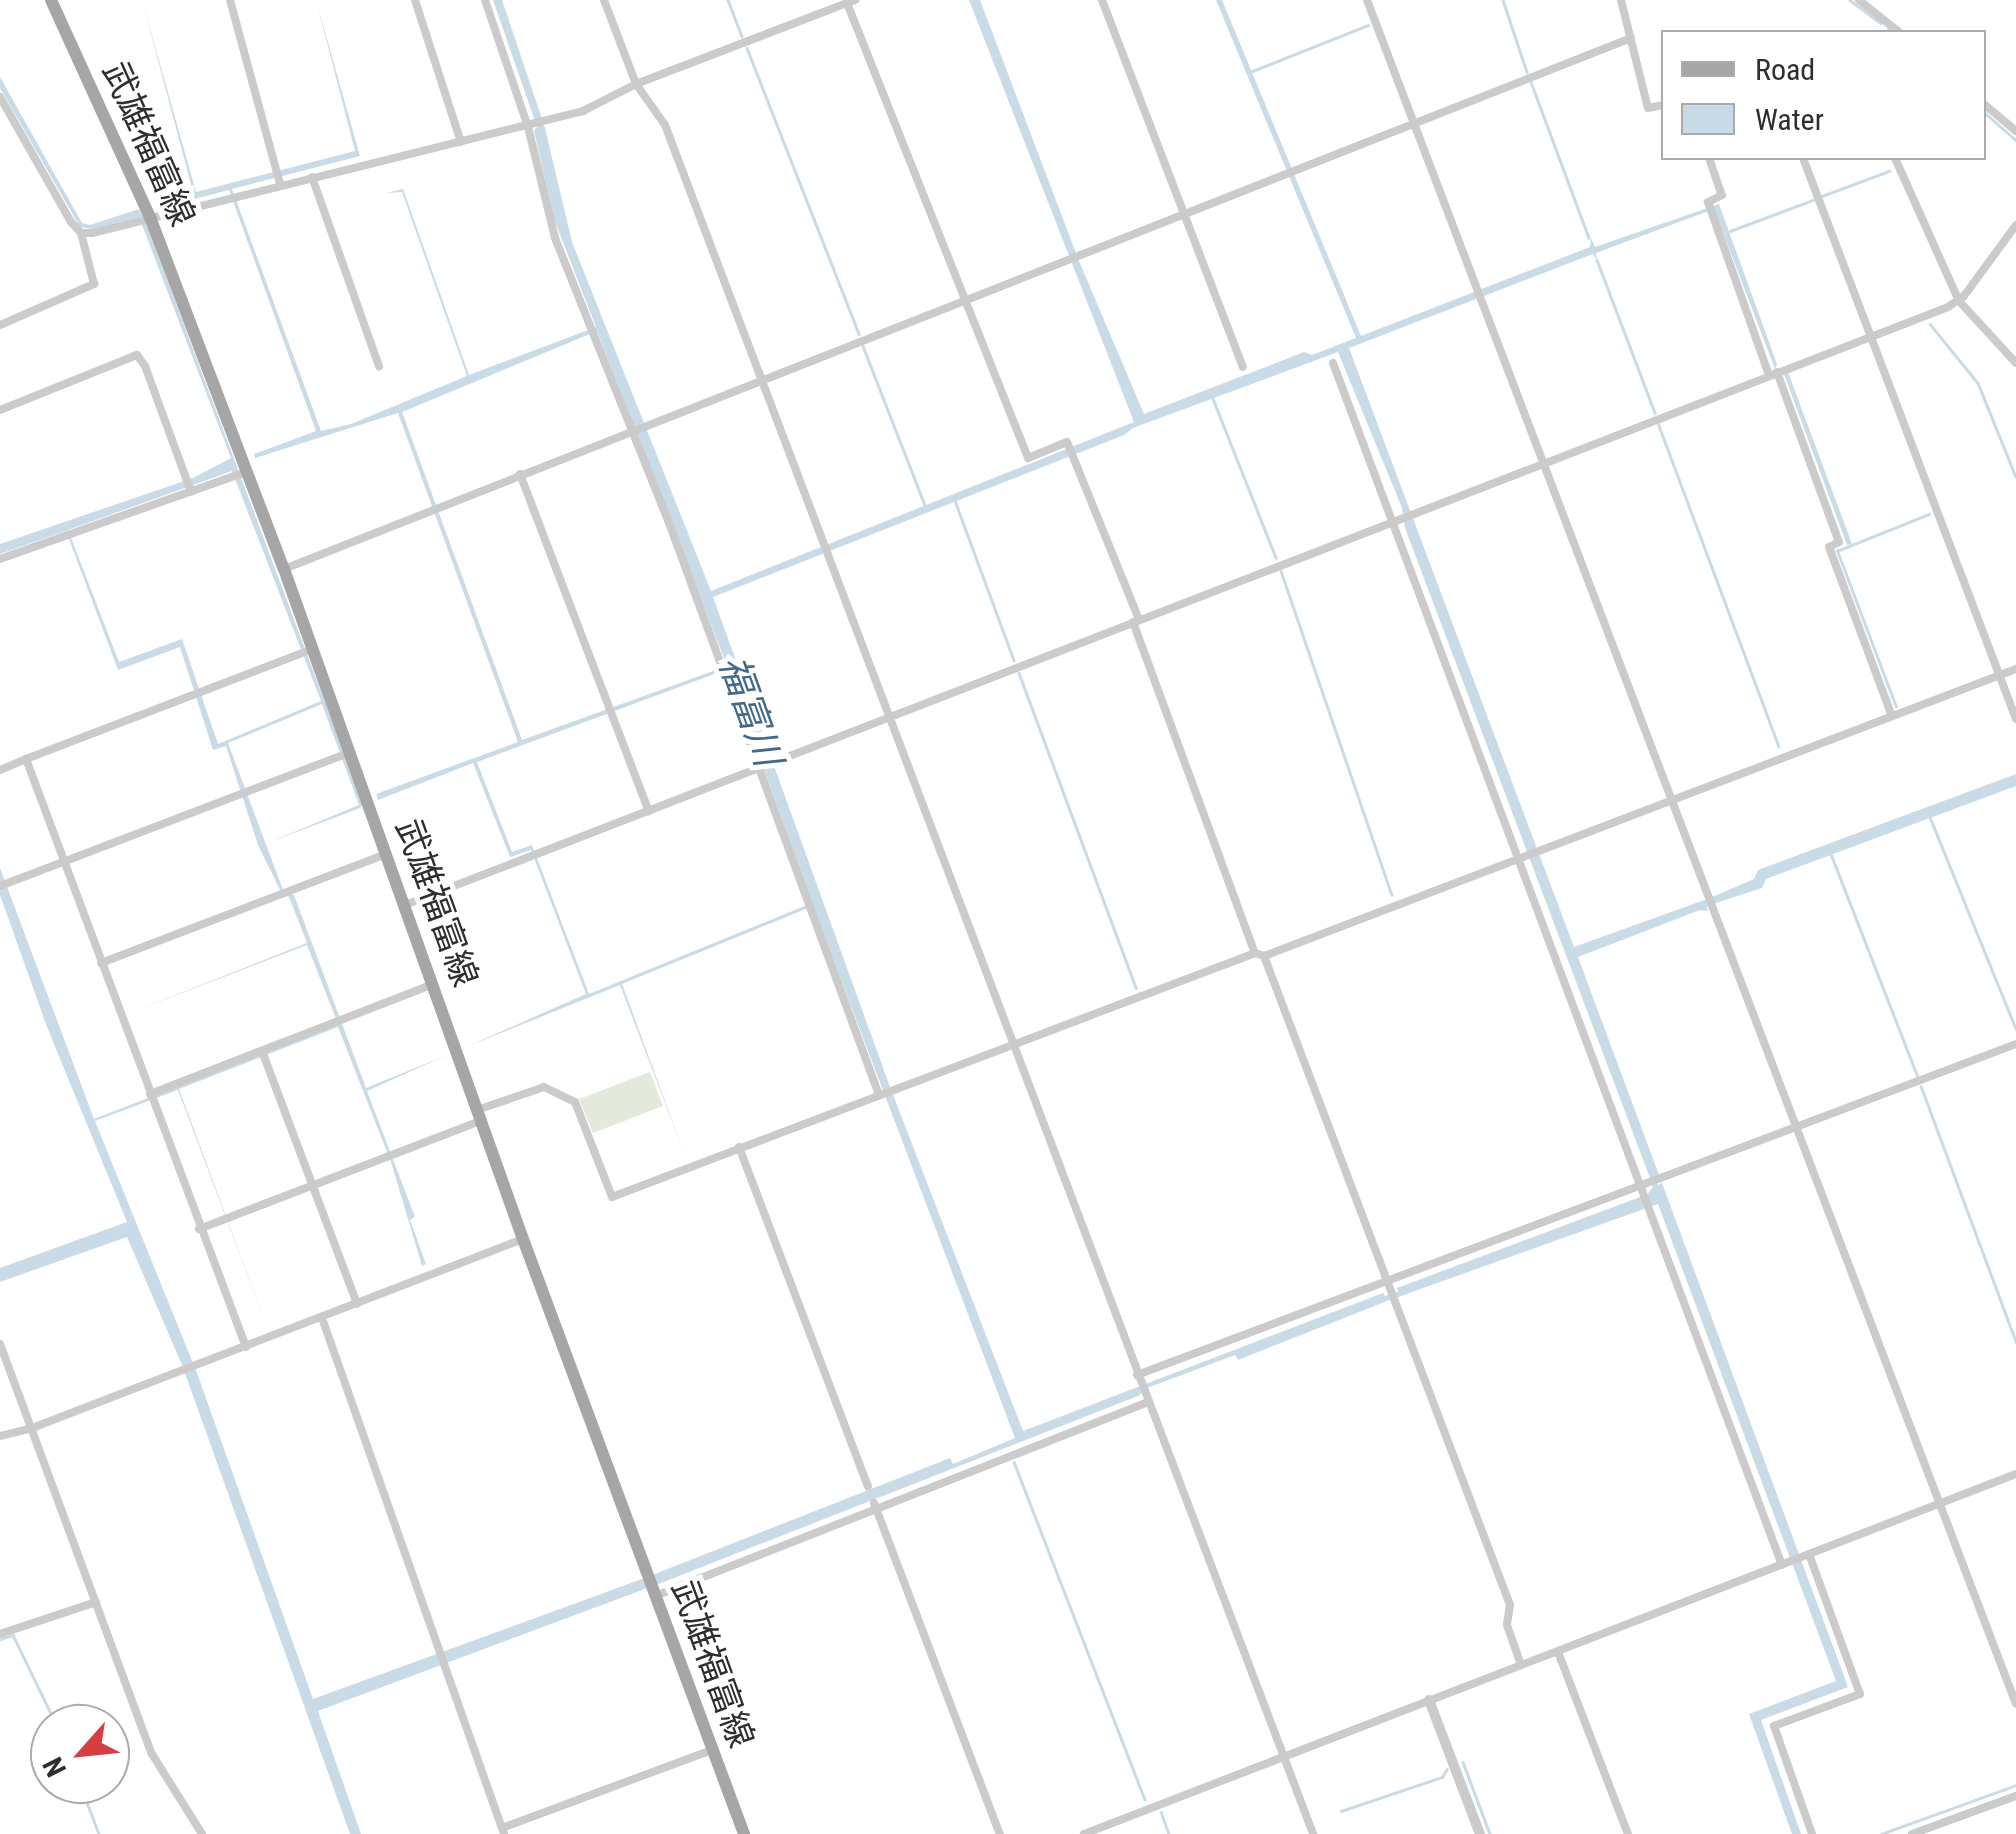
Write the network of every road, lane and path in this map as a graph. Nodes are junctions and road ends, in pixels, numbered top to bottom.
1 (52, 0) edge
2 (230, 0) edge
3 (415, 0) edge
4 (485, 0) edge
5 (604, 0) edge
6 (1102, 0) edge
7 (1367, 0) edge
8 (1621, 0) edge
9 (1859, 0) edge
10 (851, 1) edge
11 (834, 4) edge
12 (1887, 22) junction
13 (1881, 30) edge
14 (1897, 30) edge
15 (1631, 38) junction
16 (636, 84) junction
17 (0, 97) edge
18 (1661, 106) edge
19 (1986, 106) edge
20 (1413, 123) junction
21 (534, 125) junction
22 (2016, 131) edge
23 (460, 142) junction
24 (1711, 160) edge
25 (1804, 160) edge
26 (1896, 160) edge
27 (278, 177) junction
28 (312, 177) junction
29 (1185, 213) junction
30 (144, 219) junction
31 (2016, 225) edge
32 (80, 232) junction
33 (962, 300) junction
34 (1959, 300) junction
35 (0, 325) edge
36 (1869, 337) junction
37 (1332, 363) dead end
38 (2016, 363) edge
39 (379, 366) dead end
40 (1243, 366) dead end
41 (1773, 374) junction
42 (761, 380) junction
43 (0, 410) edge
44 (634, 430) junction
45 (1544, 462) junction
46 (240, 474) junction
47 (520, 474) junction
48 (188, 485) junction
49 (1393, 520) junction
50 (0, 560) edge
51 (284, 569) junction
52 (1136, 620) junction
53 (308, 652) junction
54 (2016, 668) edge
55 (1999, 675) junction
56 (890, 716) junction
57 (1892, 716) junction
58 (2016, 720) edge
59 (345, 754) junction
60 (26, 760) junction
61 (761, 767) junction
62 (0, 770) edge
63 (1670, 801) junction
64 (649, 811) junction
65 (387, 854) junction
66 (1518, 858) junction
67 (64, 862) junction
68 (0, 886) edge
69 (405, 905) junction
70 (1259, 954) junction
71 (102, 962) junction
72 (433, 984) junction
73 (1011, 1045) junction
74 (2016, 1045) edge
75 (264, 1055) junction
76 (880, 1095) junction
77 (152, 1098) junction
78 (479, 1116) junction
79 (1796, 1129) junction
80 (739, 1147) junction
81 (1648, 1186) junction
82 (313, 1188) junction
83 (199, 1229) junction
84 (523, 1239) junction
85 (1387, 1282) junction
86 (356, 1304) junction
87 (322, 1318) junction
88 (0, 1344) edge
89 (246, 1347) junction
90 (1138, 1379) junction
91 (1144, 1399) junction
92 (32, 1428) junction
93 (0, 1436) edge
94 (2016, 1474) edge
95 (868, 1486) dead end
96 (1938, 1504) junction
97 (875, 1506) junction
98 (1805, 1556) junction
99 (1786, 1563) junction
100 (654, 1593) junction
101 (96, 1602) junction
102 (0, 1634) edge
103 (1558, 1652) junction
104 (1521, 1665) junction
105 (1429, 1700) junction
106 (2016, 1704) edge
107 (712, 1750) junction
108 (1283, 1756) junction
109 (2016, 1796) edge
110 (503, 1831) edge
111 (202, 1834) edge
112 (744, 1834) edge
113 (1000, 1834) edge
114 (1084, 1834) edge
115 (1313, 1834) edge
116 (1480, 1834) edge
117 (1628, 1834) edge
118 (1812, 1834) edge
119 (1912, 1834) edge

1 - 30 main road, 武雄福富線
2 - 27 street
3 - 23 street
4 - 21 street
5 - 16 street
6 - 29 street
7 - 20 street
8 - 15 street
9 - 12 street
10 - 11 street
10 - 33 street
11 - 16 street
12 - 13 street
12 - 14 street
15 - 18 street
15 - 20 street
16 - 21 street
16 - 42 street
17 - 32 street
19 - 22 street
20 - 29 street
20 - 45 street
21 - 23 street
21 - 44 street
23 - 28 street
24 - 41 street
25 - 36 street
26 - 34 street
27 - 28 street
27 - 30 street
28 - 39 street
29 - 33 street
29 - 40 street
30 - 32 street
30 - 46 main road, 武雄福富線
31 - 34 street
32 - 35 street
33 - 42 street
33 - 52 street
34 - 36 street
34 - 38 street
36 - 41 street
36 - 55 street
37 - 49 street
41 - 45 street
41 - 57 street
42 - 44 street
42 - 56 street
43 - 48 street
44 - 47 street
44 - 61 street
45 - 49 street
45 - 63 street
46 - 48 street
46 - 51 main road, 武雄福富線
47 - 51 street
47 - 64 street
48 - 50 street
49 - 52 street
49 - 66 street
51 - 53 main road, 武雄福富線
52 - 56 street
52 - 70 street
53 - 59 main road, 武雄福富線
53 - 60 street
54 - 55 street
55 - 57 street
55 - 58 street
56 - 61 street
56 - 73 street
57 - 63 street
59 - 65 main road, 武雄福富線
59 - 67 street
60 - 62 street
60 - 67 street
61 - 64 street
61 - 76 street
63 - 66 street
63 - 79 street
64 - 69 street
65 - 69 main road, 武雄福富線
65 - 71 street
66 - 70 street
66 - 81 street
67 - 68 street
67 - 71 street
69 - 72 main road, 武雄福富線
70 - 73 street
70 - 85 street
71 - 77 street
72 - 75 street
72 - 78 main road, 武雄福富線
73 - 76 street
73 - 90 street
74 - 79 street
75 - 77 street
75 - 82 street
76 - 80 street
77 - 83 street
78 - 80 street
78 - 82 street
78 - 84 main road, 武雄福富線
79 - 81 street
79 - 96 street
80 - 95 street
81 - 85 street
81 - 99 street
82 - 83 street
82 - 86 street
83 - 89 street
84 - 86 street
84 - 100 main road, 武雄福富線
85 - 90 street
85 - 104 street
86 - 87 street
87 - 89 street
87 - 110 street
88 - 92 street
89 - 92 street
90 - 91 street
91 - 97 street
91 - 108 street
92 - 93 street
92 - 101 street
94 - 96 street
96 - 98 street
96 - 106 street
97 - 100 street
97 - 113 street
98 - 99 street
98 - 118 street
99 - 103 street
100 - 107 main road, 武雄福富線
101 - 102 street
101 - 111 street
103 - 104 street
103 - 117 street
104 - 105 street
105 - 108 street
105 - 116 street
107 - 110 street
107 - 112 main road, 武雄福富線
108 - 114 street
108 - 115 street
109 - 119 street

